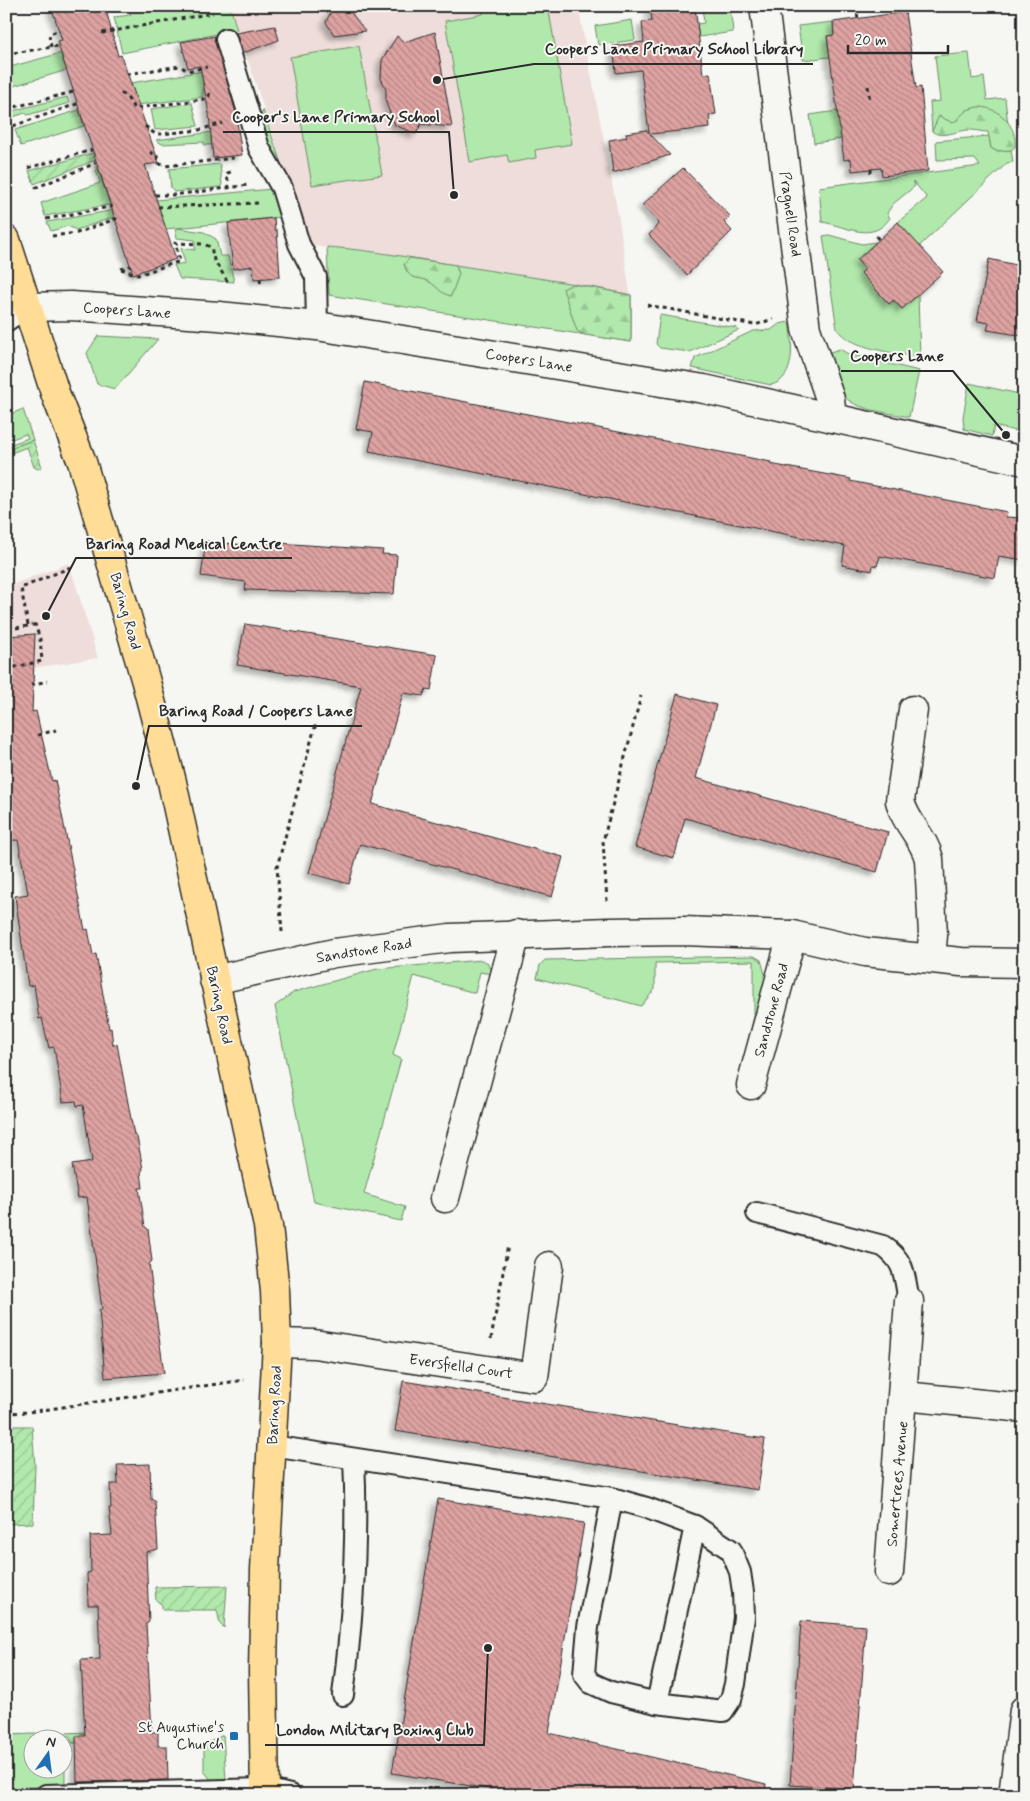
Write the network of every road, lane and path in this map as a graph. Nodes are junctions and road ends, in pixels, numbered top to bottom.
1 (764, 6) edge
2 (856, 6) edge
3 (220, 14) dead end
4 (858, 19) dead end
5 (58, 30) dead end
6 (102, 33) dead end
7 (226, 39) dead end
8 (58, 46) dead end
9 (51, 47) junction
10 (6, 54) edge
11 (211, 67) dead end
12 (127, 74) dead end
13 (213, 82) dead end
14 (868, 86) dead end
15 (73, 92) dead end
16 (121, 93) dead end
17 (870, 102) dead end
18 (77, 104) dead end
19 (7, 109) edge
20 (227, 122) dead end
21 (13, 126) dead end
22 (145, 126) dead end
23 (92, 150) dead end
24 (150, 152) dead end
25 (240, 158) dead end
26 (96, 163) dead end
27 (28, 168) dead end
28 (871, 169) dead end
29 (234, 171) dead end
30 (871, 174) dead end
31 (250, 185) dead end
32 (35, 188) dead end
33 (229, 189) junction
34 (155, 195) dead end
35 (267, 203) dead end
36 (114, 206) dead end
37 (158, 207) dead end
38 (118, 218) dead end
39 (46, 220) dead end
40 (52, 236) dead end
41 (876, 236) dead end
42 (6, 240) edge
43 (879, 240) dead end
44 (318, 248) dead end
45 (131, 266) dead end
46 (316, 277) junction
47 (260, 278) dead end
48 (228, 282) dead end
49 (261, 286) dead end
50 (647, 305) dead end
51 (17, 314) edge
52 (777, 317) dead end
53 (317, 326) junction
54 (832, 418) junction
55 (1024, 461) edge
56 (70, 568) dead end
57 (28, 626) junction
58 (16, 628) dead end
59 (6, 669) edge
60 (47, 681) dead end
61 (32, 685) dead end
62 (641, 696) dead end
63 (914, 710) dead end
64 (316, 723) dead end
65 (56, 730) dead end
66 (38, 735) dead end
67 (609, 932) junction
68 (282, 933) dead end
69 (516, 934) junction
70 (792, 935) junction
71 (931, 958) junction
72 (1024, 963) edge
73 (214, 980) junction
74 (751, 1085) dead end
75 (445, 1198) dead end
76 (757, 1213) dead end
77 (508, 1245) dead end
78 (549, 1266) dead end
79 (909, 1301) joint
80 (276, 1343) junction
81 (490, 1345) dead end
82 (274, 1381) junction
83 (904, 1396) junction
84 (1024, 1408) edge
85 (7, 1413) edge
86 (272, 1446) junction
87 (354, 1459) junction
88 (612, 1498) junction
89 (695, 1526) junction
90 (890, 1572) dead end
91 (343, 1695) dead end
92 (657, 1703) junction
93 (1024, 1710) edge
94 (273, 1793) edge
95 (46, 1795) edge
96 (1012, 1795) edge

1 - 54 street, Pragnell Road
2 - 4 path
3 - 6 path
5 - 9 path
7 - 46 lane
8 - 9 path
9 - 10 path
11 - 12 path
13 - 16 path
14 - 17 path
15 - 19 path
18 - 21 path
20 - 22 path
23 - 27 path
24 - 25 path
26 - 32 path
28 - 30 path
29 - 33 path
31 - 33 path
33 - 34 path
35 - 37 path
36 - 39 path
38 - 40 path
41 - 43 path
42 - 51 main road, Baring Road
44 - 46 lane
45 - 48 path
46 - 53 lane
47 - 49 path
50 - 52 path
51 - 53 street, Coopers Lane
51 - 73 main road, Baring Road
53 - 54 street, Coopers Lane
54 - 55 street, Coopers Lane
56 - 57 path
57 - 58 path
57 - 59 path
60 - 61 path
62 - 67 path
63 - 71 street
64 - 68 path
65 - 66 path
67 - 69 street, Sandstone Road
67 - 70 street, Sandstone Road
69 - 73 street, Sandstone Road
69 - 75 street
70 - 71 street, Sandstone Road
70 - 74 street, Sandstone Road
71 - 72 street, Sandstone Road
73 - 80 main road, Baring Road
76 - 79 lane
77 - 81 path
78 - 80 street, Eversfielld Court
79 - 83 street, Somertrees Avenue
80 - 82 main road, Baring Road
82 - 85 path
82 - 86 main road, Baring Road
83 - 84 street
83 - 90 street, Somertrees Avenue
86 - 87 lane
86 - 94 main road, Baring Road
87 - 88 lane
87 - 91 lane
88 - 89 lane
88 - 92 lane
89 - 92 lane
89 - 92 lane
93 - 96 street
94 - 95 lane

